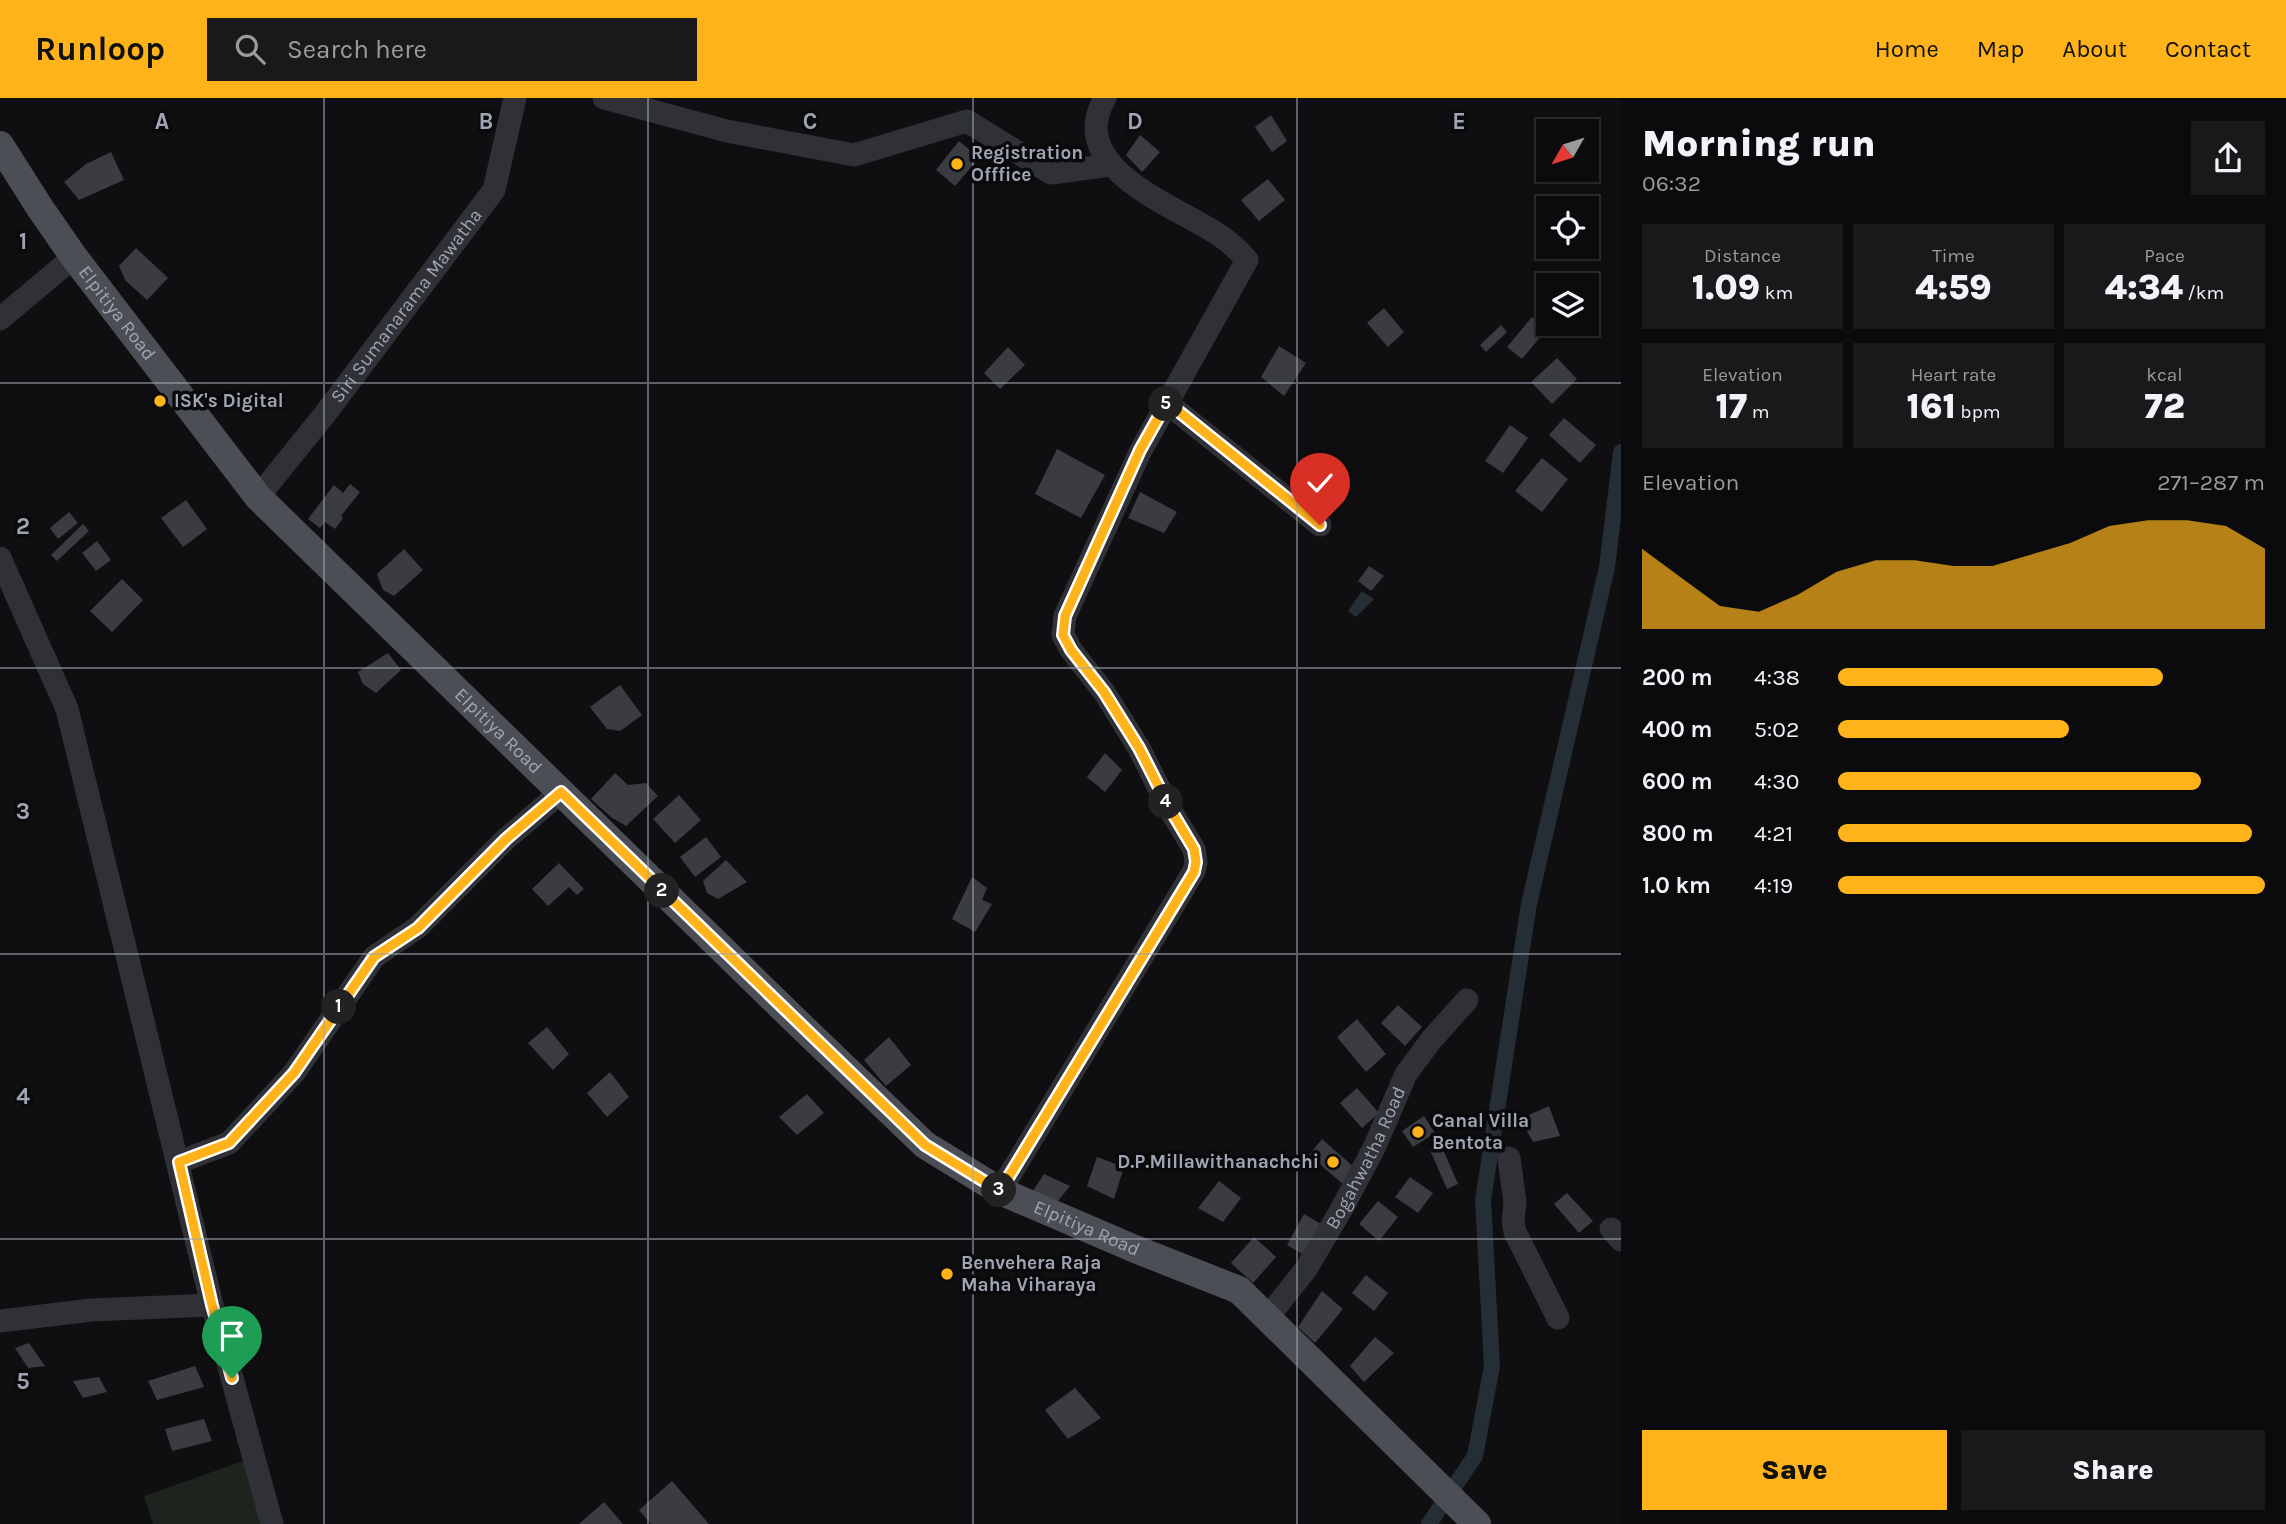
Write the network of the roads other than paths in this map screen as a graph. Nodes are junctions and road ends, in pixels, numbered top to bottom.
1 (515, 98) edge
2 (604, 98) edge
3 (1105, 98) edge
4 (0, 145) edge
5 (1111, 165) junction
6 (74, 257) junction
7 (0, 319) edge
8 (1167, 402) junction
9 (257, 497) junction
10 (1320, 525) dead end
11 (0, 558) edge
12 (561, 792) junction
13 (1467, 1000) dead end
14 (1509, 1158) dead end
15 (179, 1162) junction
16 (1000, 1191) junction
17 (212, 1305) junction
18 (1267, 1318) junction
19 (1558, 1318) dead end
20 (0, 1321) edge
21 (1468, 1515) edge
22 (272, 1524) edge

1 - 9 street, Siri Sumanarama Mawatha
2 - 5 street
3 - 5 street
4 - 6 main road, Elpitiya Road
5 - 8 street
6 - 7 street
6 - 9 main road, Elpitiya Road
8 - 10 street
8 - 16 street
9 - 12 main road, Elpitiya Road
11 - 15 street
12 - 15 street
12 - 16 main road, Elpitiya Road
13 - 18 street, Bogahwatha Road
14 - 19 street
15 - 17 street
16 - 18 main road, Elpitiya Road
17 - 20 street
17 - 22 street
18 - 21 main road, Elpitiya Road

